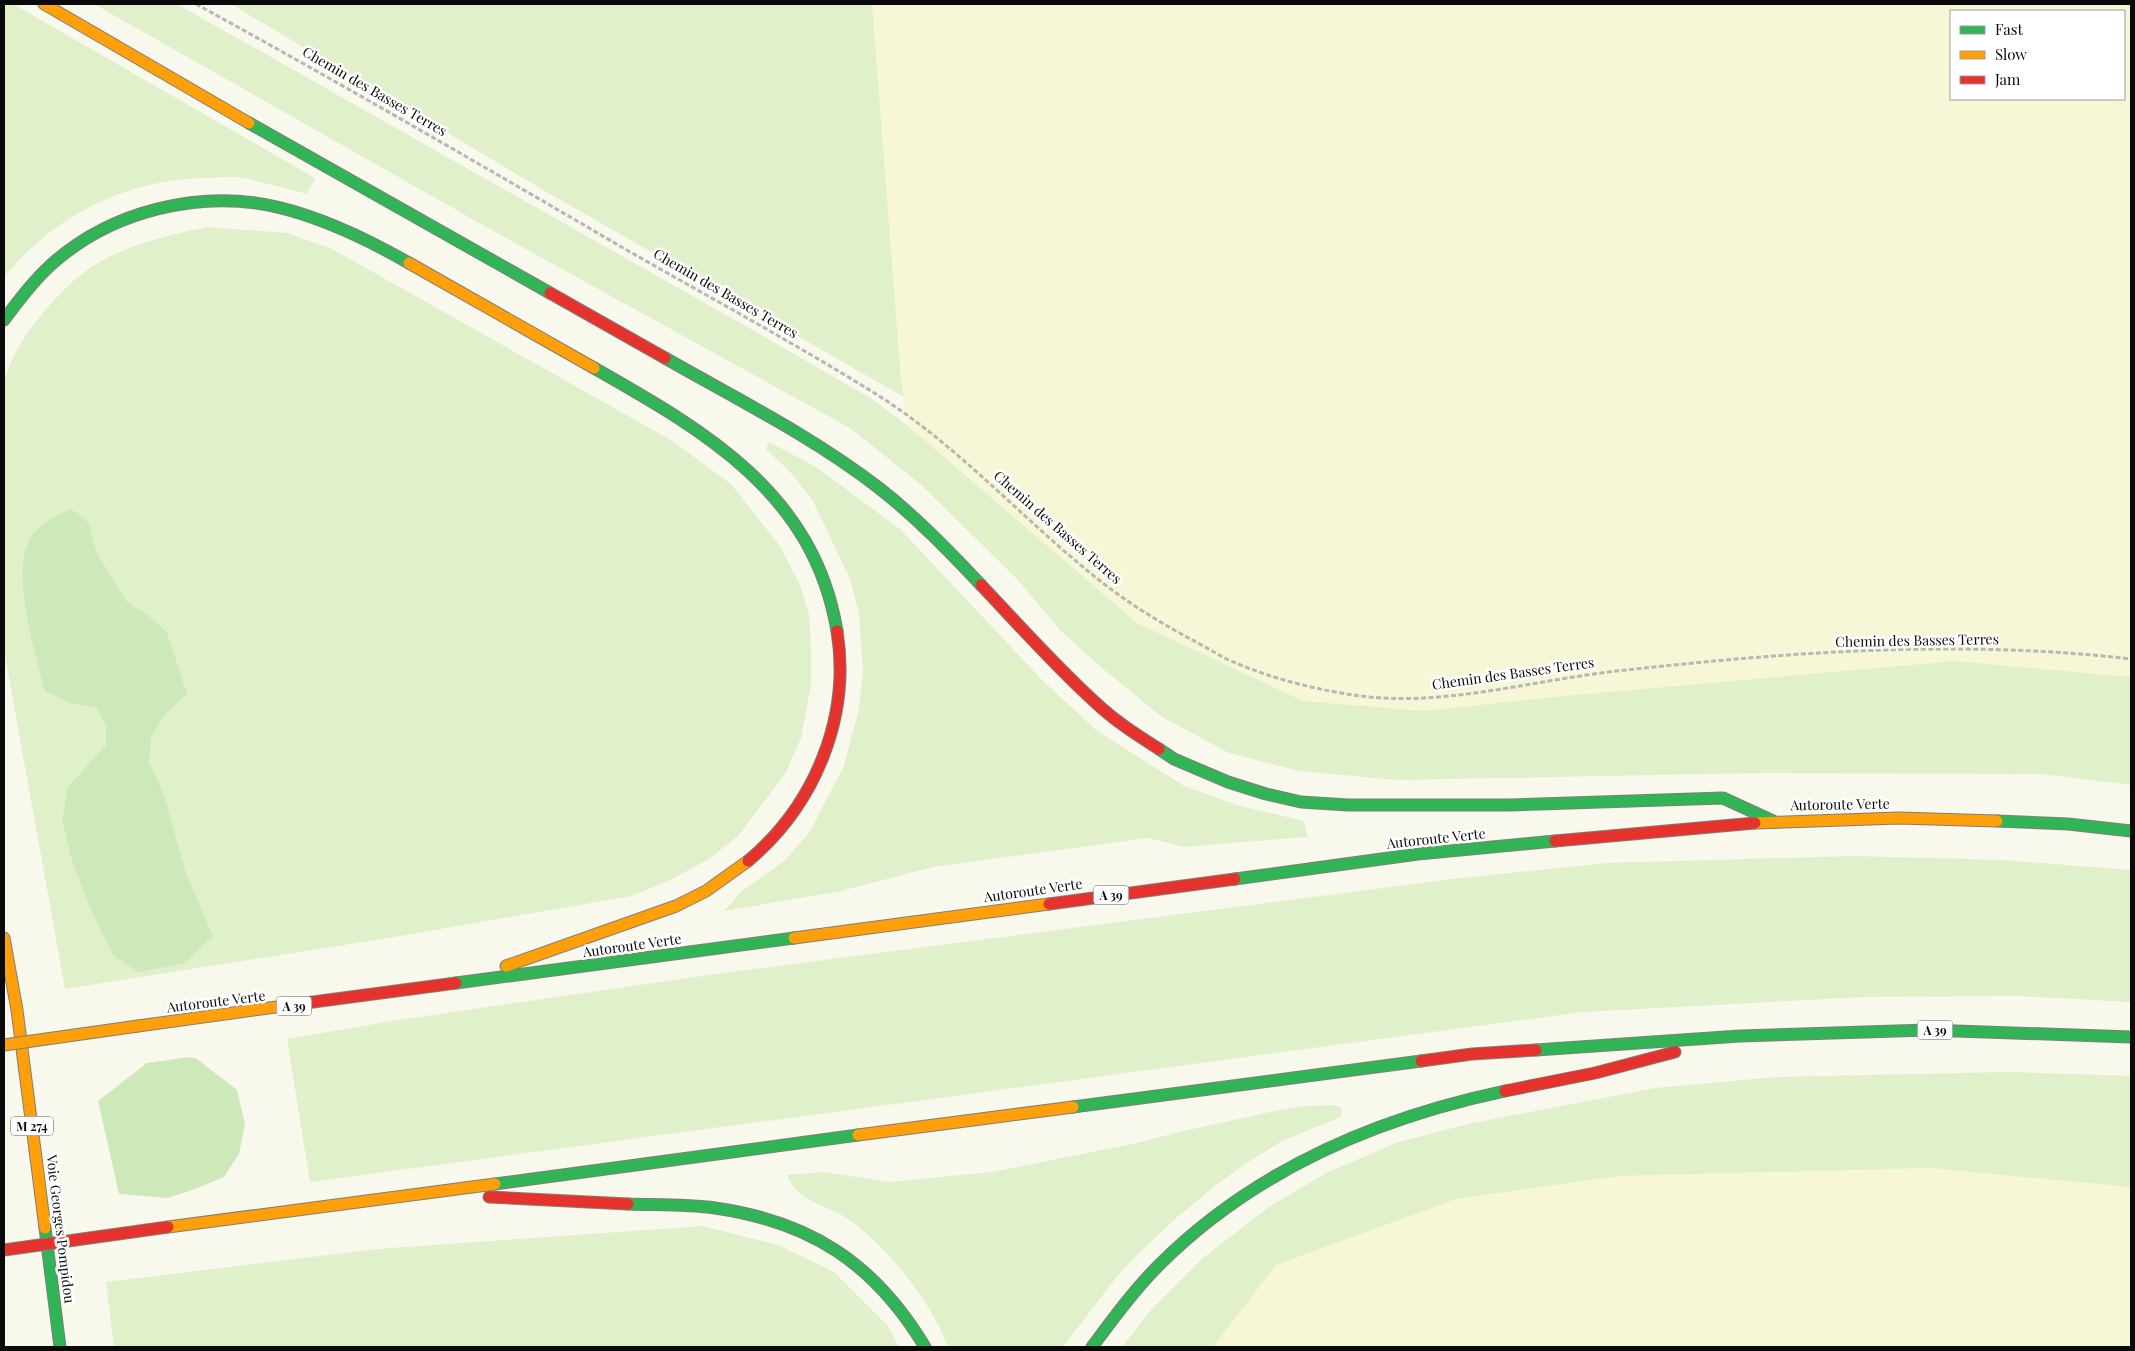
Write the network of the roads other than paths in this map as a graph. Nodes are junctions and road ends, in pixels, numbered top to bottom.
1 (44, 4) edge
2 (4, 320) edge
3 (1774, 821) junction
4 (2131, 831) edge
5 (4, 938) edge
6 (450, 985) junction
7 (1740, 1036) junction
8 (2131, 1037) edge
9 (4, 1045) edge
10 (420, 1194) junction
11 (4, 1250) edge
12 (57, 1316) junction
13 (60, 1347) edge
14 (66, 1347) edge
15 (925, 1347) edge
16 (1092, 1347) edge

1 - 3 highway
2 - 6 highway
3 - 4 highway, Autoroute Verte / A 39
3 - 6 highway, Autoroute Verte / A 39
5 - 12 highway, Voie Georges Pompidou / M 274
6 - 9 highway, Autoroute Verte / A 39, bridge
7 - 8 highway, A 39
7 - 10 highway, A 39
7 - 16 highway
10 - 11 highway, A 39, bridge
10 - 15 highway
12 - 13 highway, Voie Georges Pompidou / M 274
12 - 14 highway

